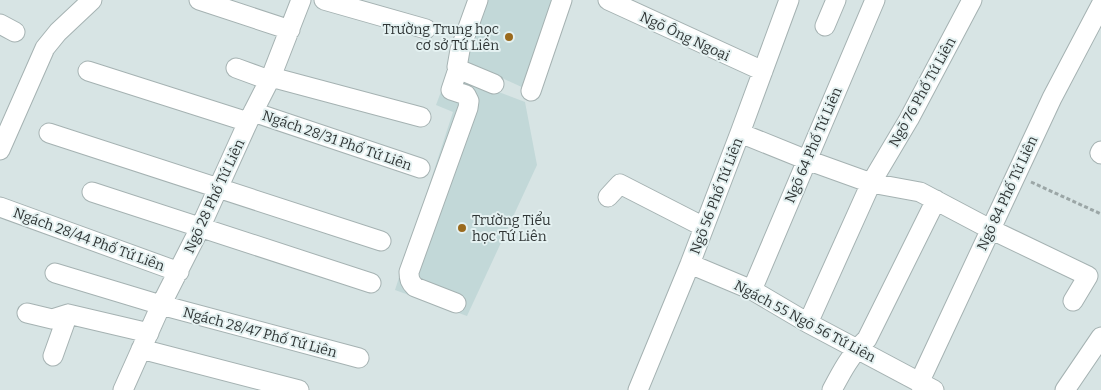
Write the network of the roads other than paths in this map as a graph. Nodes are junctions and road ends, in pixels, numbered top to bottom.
1 (92, 0) edge
2 (199, 0) edge
3 (301, 0) edge
4 (324, 0) edge
5 (478, 0) edge
6 (562, 0) edge
7 (608, 0) edge
8 (789, 0) edge
9 (836, 0) edge
10 (874, 0) edge
11 (972, 0) edge
12 (1101, 5) edge
13 (825, 26) dead end
14 (426, 29) dead end
15 (290, 30) junction
16 (236, 68) dead end
17 (458, 69) junction
18 (88, 71) dead end
19 (763, 71) junction
20 (270, 78) junction
21 (494, 84) dead end
22 (531, 90) dead end
23 (421, 116) dead end
24 (251, 117) junction
25 (49, 132) dead end
26 (740, 133) junction
27 (0, 150) edge
28 (807, 160) junction
29 (420, 168) dead end
30 (871, 183) junction
31 (219, 189) junction
32 (92, 192) dead end
33 (608, 197) dead end
34 (936, 200) junction
35 (0, 207) edge
36 (704, 227) junction
37 (200, 228) junction
38 (990, 229) junction
39 (381, 241) dead end
40 (690, 264) junction
41 (179, 272) junction
42 (55, 273) dead end
43 (371, 283) dead end
44 (752, 290) junction
45 (1073, 301) dead end
46 (456, 303) dead end
47 (162, 305) junction
48 (27, 313) dead end
49 (68, 314) junction
50 (808, 323) junction
51 (1101, 337) edge
52 (145, 341) junction
53 (857, 349) junction
54 (53, 356) dead end
55 (359, 358) dead end
56 (926, 386) edge
57 (642, 389) edge
58 (123, 390) edge
59 (299, 390) edge
60 (832, 390) edge
61 (1065, 390) edge

1 - 27 street
2 - 15 street
3 - 15 street, Ngõ 28 Phố Tứ Liên
4 - 14 street
5 - 17 street
6 - 22 street
7 - 19 street, Ngõ Ông Ngoại
8 - 19 street, Ngõ 56 Phố Tứ Liên
9 - 13 street
10 - 28 street, Ngõ 64 Phố Tứ Liên
11 - 30 street, Ngõ 76 Phố Tứ Liên
12 - 38 street, Ngõ 84 Phố Tứ Liên
15 - 20 street, Ngõ 28 Phố Tứ Liên
16 - 20 street
17 - 21 street
17 - 46 street
18 - 24 street, Ngách 28/31 Phố Tứ Liên
19 - 26 street, Ngõ 56 Phố Tứ Liên
20 - 23 street
20 - 24 street, Ngõ 28 Phố Tứ Liên
24 - 29 street, Ngách 28/31 Phố Tứ Liên
24 - 31 street, Ngõ 28 Phố Tứ Liên
25 - 31 street
26 - 28 street
26 - 36 street, Ngõ 56 Phố Tứ Liên
28 - 30 street
28 - 44 street, Ngõ 64 Phố Tứ Liên
30 - 34 street
30 - 50 street, Ngõ 76 Phố Tứ Liên
31 - 37 street, Ngõ 28 Phố Tứ Liên
31 - 39 street
32 - 37 street
33 - 36 street
34 - 38 street
34 - 53 street
35 - 41 street, Ngách 28/44 Phố Tứ Liên
36 - 40 street, Ngõ 56 Phố Tứ Liên
37 - 41 street, Ngõ 28 Phố Tứ Liên
37 - 43 street
38 - 45 street
38 - 56 street, Ngõ 84 Phố Tứ Liên
40 - 44 street, Ngách 55 Ngõ 56 Tứ Liên
40 - 57 street, Ngõ 56 Phố Tứ Liên
41 - 47 street, Ngõ 28 Phố Tứ Liên
42 - 47 street, Ngách 28/47 Phố Tứ Liên
44 - 50 street, Ngách 55 Ngõ 56 Tứ Liên
47 - 52 street, Ngõ 28 Phố Tứ Liên
47 - 55 street, Ngách 28/47 Phố Tứ Liên
48 - 49 street
49 - 52 street
49 - 54 street
50 - 53 street, Ngách 55 Ngõ 56 Tứ Liên
51 - 61 street
52 - 58 street, Ngõ 28 Phố Tứ Liên
52 - 59 street
53 - 56 street, Ngách 55 Ngõ 56 Tứ Liên
53 - 60 street

